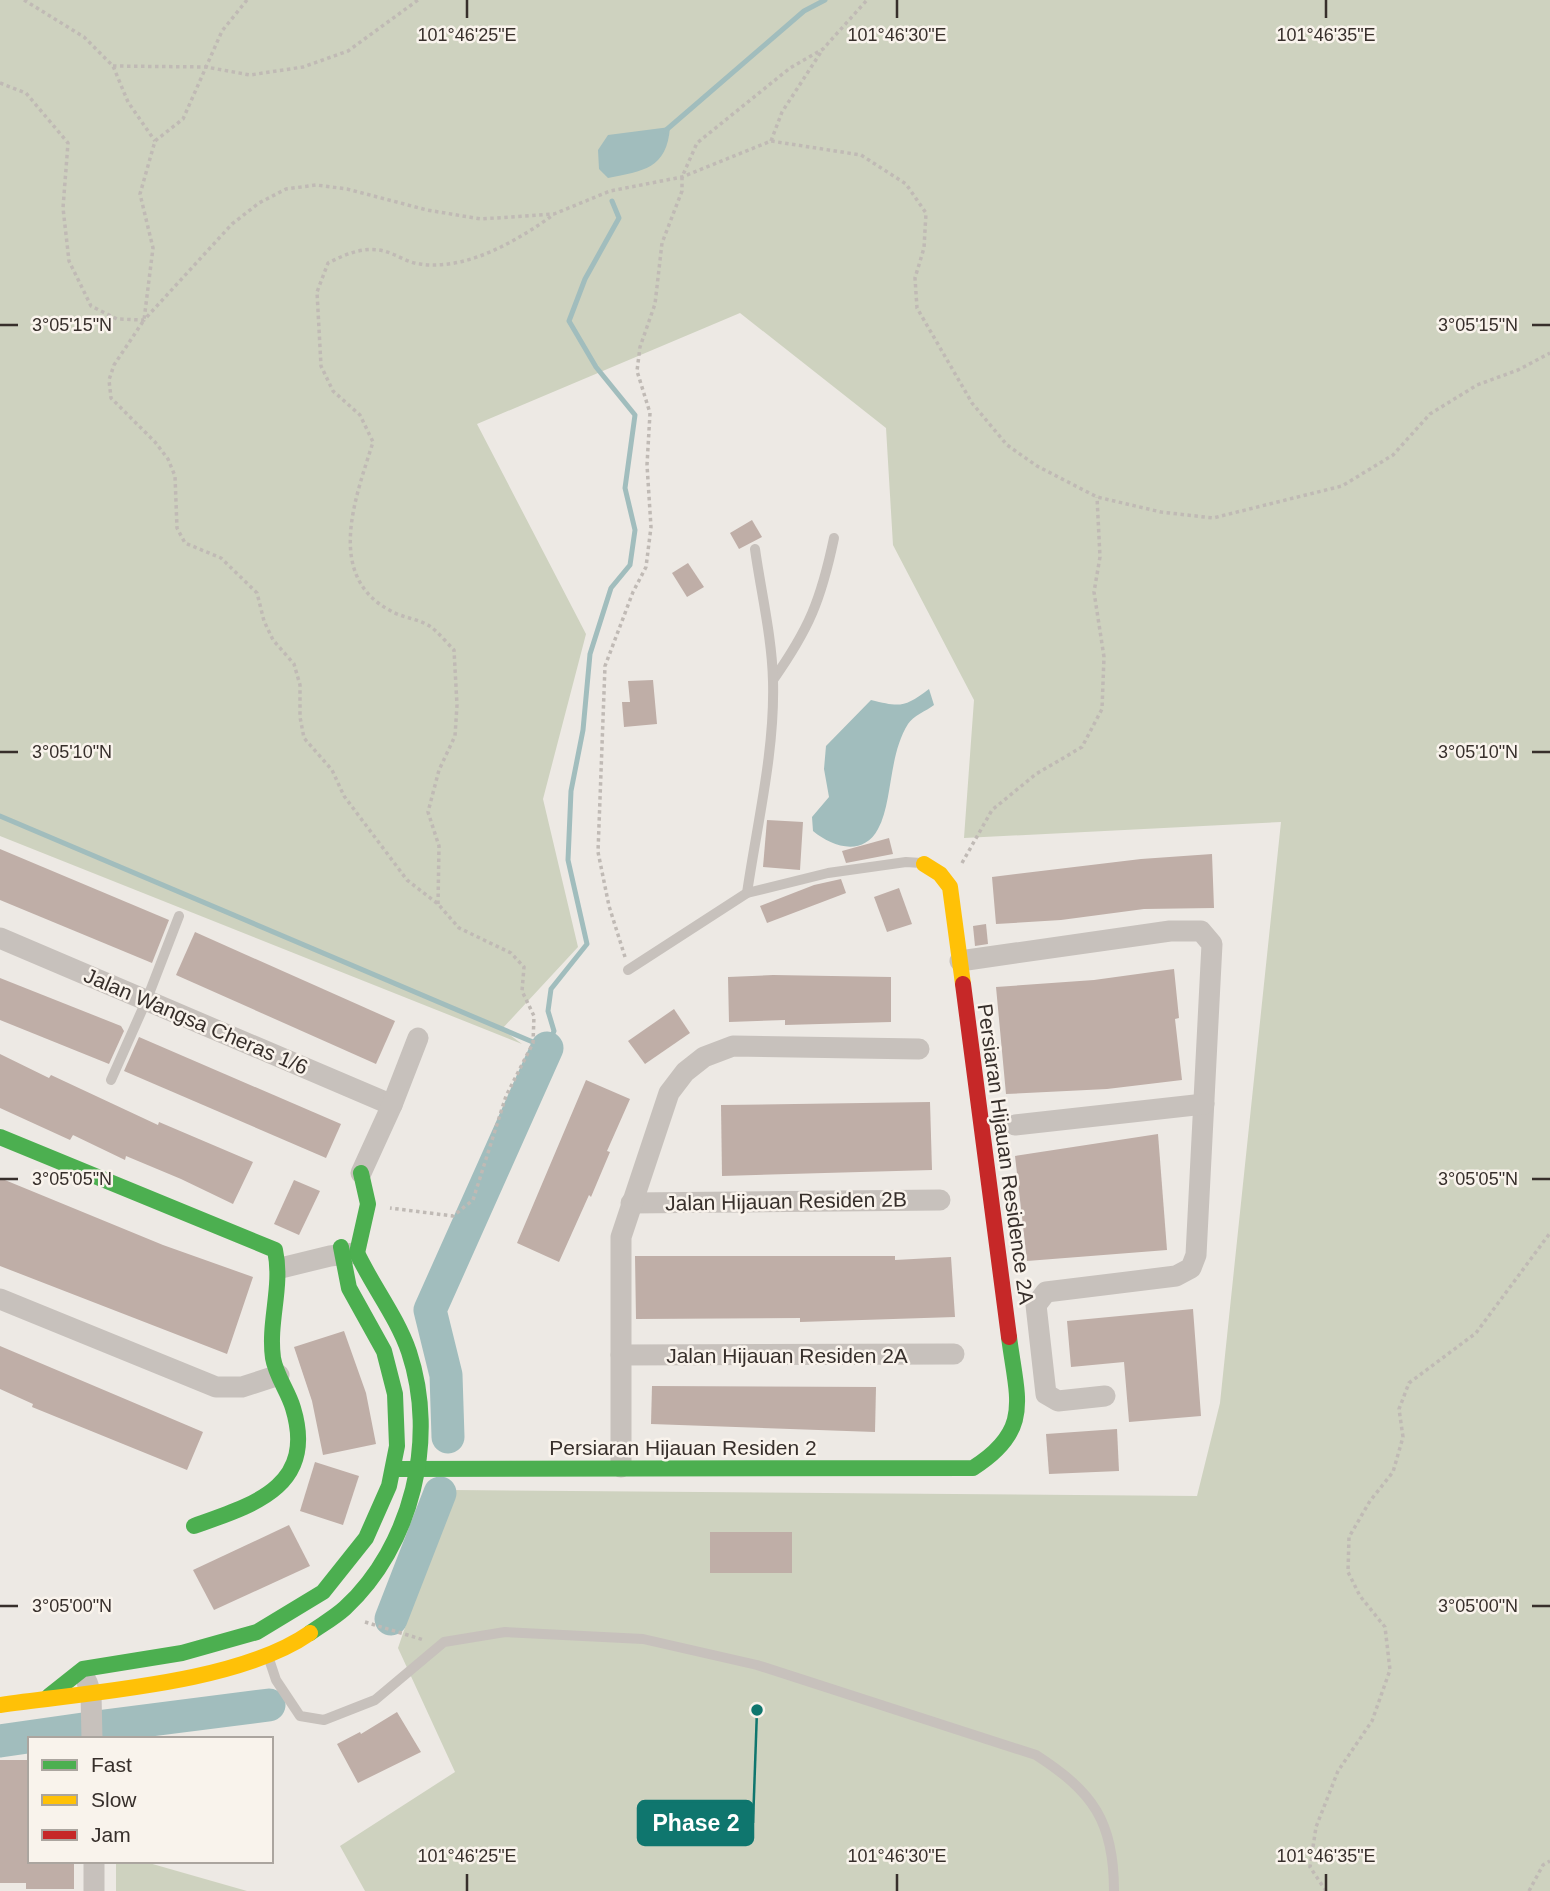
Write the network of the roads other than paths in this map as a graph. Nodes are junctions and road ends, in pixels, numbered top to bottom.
1 (834, 538) dead end
2 (755, 549) dead end
3 (773, 680) junction
4 (924, 864) joint
5 (747, 893) junction
6 (179, 916) dead end
7 (0, 938) edge
8 (960, 961) junction
9 (628, 970) road end
10 (147, 999) junction
11 (418, 1038) dead end
12 (919, 1049) dead end
13 (111, 1080) dead end
14 (1204, 1104) junction
15 (392, 1105) junction
16 (1015, 1125) dead end
17 (0, 1137) edge
18 (361, 1173) junction
19 (351, 1194) dead end
20 (940, 1200) dead end
21 (631, 1203) junction
22 (343, 1226) dead end
23 (349, 1253) junction
24 (281, 1268) junction
25 (0, 1299) edge
26 (954, 1354) dead end
27 (621, 1355) junction
28 (279, 1375) junction
29 (1105, 1396) dead end
30 (621, 1467) junction
31 (973, 1468) joint
32 (393, 1469) junction
33 (419, 1469) junction
34 (194, 1527) dead end
35 (257, 1632) junction
36 (267, 1655) junction
37 (83, 1669) junction
38 (91, 1694) junction
39 (49, 1696) junction
40 (0, 1705) edge
41 (92, 1737) edge
42 (94, 1863) edge
43 (94, 1891) edge
44 (1114, 1891) edge

1 - 3 lane
2 - 3 lane
3 - 5 lane
4 - 5 lane
4 - 8 street, Persiaran Hijauan Residence 2A
5 - 9 lane
6 - 10 lane
7 - 10 street, Jalan Wangsa Cheras 1/6
8 - 14 street
8 - 31 street, Persiaran Hijauan Residence 2A
10 - 13 lane
10 - 15 street, Jalan Wangsa Cheras 1/6
11 - 15 street
12 - 21 street
14 - 16 street
14 - 29 street
15 - 18 street
17 - 24 street
18 - 19 street
18 - 23 street
20 - 21 street, Jalan Hijauan Residen 2B
21 - 27 street
22 - 23 street
23 - 24 street
23 - 32 street
23 - 33 street
24 - 28 street
25 - 28 street
26 - 27 street, Jalan Hijauan Residen 2A
27 - 30 street
28 - 34 street
30 - 31 street, Persiaran Hijauan Residen 2
30 - 33 street, Persiaran Hijauan Residen 2
32 - 33 street, Persiaran Hijauan Residen 2
32 - 35 street
33 - 36 street
35 - 36 street
35 - 37 street
36 - 38 street
36 - 44 lane
37 - 38 street
37 - 39 street
38 - 39 street
38 - 41 street
39 - 40 street
42 - 43 street

